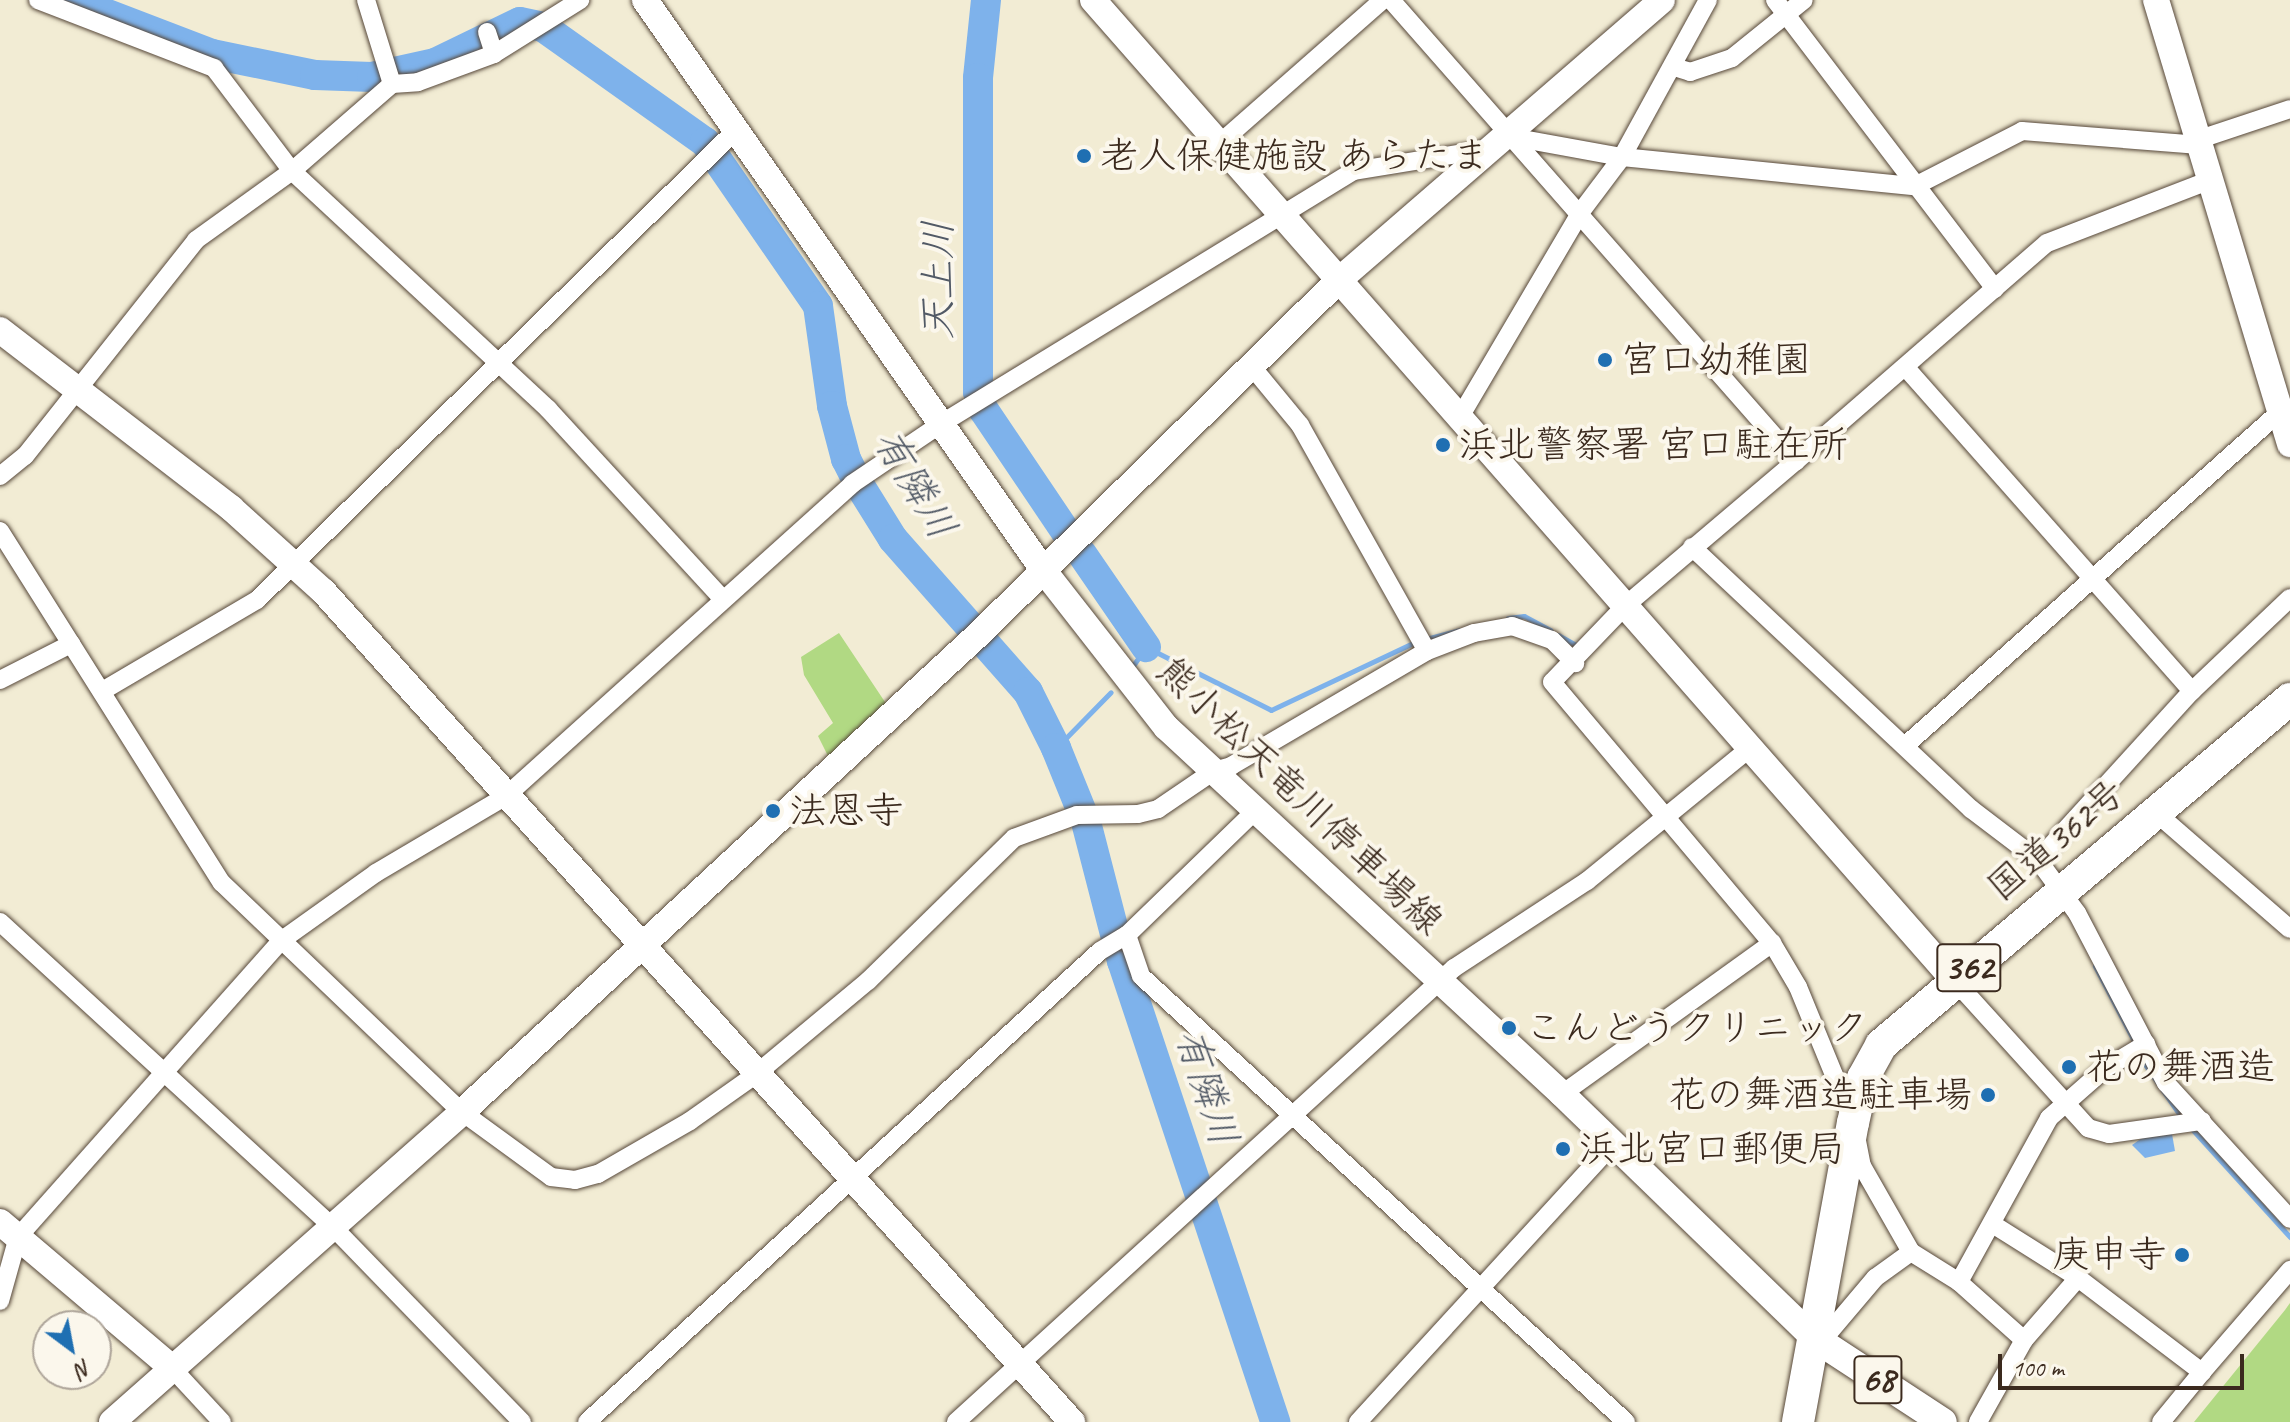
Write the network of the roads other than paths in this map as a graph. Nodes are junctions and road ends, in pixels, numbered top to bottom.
1 (38, 0) edge
2 (580, 0) edge
3 (645, 0) edge
4 (1093, 0) edge
5 (1383, 0) edge
6 (1391, 0) edge
7 (1662, 0) edge
8 (1708, 0) edge
9 (1804, 0) edge
10 (2156, 0) edge
11 (1780, 6) edge
12 (369, 7) edge
13 (1674, 67) junction
14 (392, 83) junction
15 (2290, 109) edge
16 (730, 136) junction
17 (1499, 142) junction
18 (1220, 143) junction
19 (2198, 143) junction
20 (1622, 157) junction
21 (292, 171) junction
22 (2208, 181) junction
23 (1915, 186) junction
24 (1281, 212) junction
25 (1580, 213) junction
26 (1339, 280) junction
27 (1995, 289) junction
28 (0, 330) edge
29 (499, 363) junction
30 (1253, 368) junction
31 (1907, 369) junction
32 (76, 390) junction
33 (2280, 412) junction
34 (1460, 417) junction
35 (939, 425) junction
36 (2290, 444) edge
37 (1796, 461) junction
38 (0, 476) edge
39 (0, 531) edge
40 (1692, 547) junction
41 (296, 565) junction
42 (1044, 571) junction
43 (2089, 579) junction
44 (722, 598) junction
45 (2290, 598) edge
46 (1625, 606) junction
47 (71, 644) junction
48 (1427, 651) junction
49 (1575, 663) junction
50 (0, 680) edge
51 (104, 690) junction
52 (2192, 691) junction
53 (2290, 699) edge
54 (1907, 744) junction
55 (1750, 748) junction
56 (1214, 771) junction
57 (506, 796) junction
58 (2153, 810) junction
59 (1255, 811) junction
60 (1666, 819) junction
61 (2038, 860) junction
62 (2061, 889) junction
63 (0, 922) edge
64 (2290, 929) edge
65 (1126, 935) junction
66 (282, 940) junction
67 (1772, 943) junction
68 (642, 948) junction
69 (1954, 980) junction
70 (1441, 983) junction
71 (2146, 1044) junction
72 (755, 1075) junction
73 (164, 1078) junction
74 (1562, 1094) junction
75 (2064, 1103) junction
76 (462, 1112) junction
77 (1292, 1117) junction
78 (2202, 1121) junction
79 (1853, 1123) junction
80 (1613, 1144) junction
81 (854, 1180) junction
82 (2290, 1219) edge
83 (1994, 1225) junction
84 (332, 1226) junction
85 (9, 1230) edge
86 (1911, 1252) junction
87 (2290, 1270) edge
88 (2078, 1278) junction
89 (1959, 1282) junction
90 (1480, 1289) junction
91 (0, 1301) edge
92 (1817, 1340) junction
93 (2024, 1340) junction
94 (1020, 1363) junction
95 (171, 1367) junction
96 (2202, 1372) junction
97 (112, 1422) edge
98 (222, 1422) edge
99 (522, 1422) edge
100 (587, 1422) edge
101 (956, 1422) edge
102 (1072, 1422) edge
103 (1358, 1422) edge
104 (1626, 1422) edge
105 (1798, 1422) edge
106 (1943, 1422) edge
107 (1978, 1422) edge
108 (2161, 1422) edge

1 - 21 street
2 - 14 street
3 - 16 street, 熊小松天竜川停車場線
4 - 18 street
5 - 18 street
6 - 17 street
7 - 17 street
8 - 13 street
9 - 11 street
10 - 19 street
11 - 13 street
11 - 23 street
12 - 14 street
13 - 20 street
14 - 21 street
15 - 19 street
16 - 29 street
16 - 35 street, 熊小松天竜川停車場線
17 - 20 street
17 - 24 street
17 - 25 street
17 - 26 street
18 - 24 street
19 - 22 street
19 - 23 street
20 - 23 street
20 - 25 street
21 - 29 street
21 - 32 street
22 - 27 street
22 - 33 street
23 - 27 street
24 - 26 street
24 - 35 street
25 - 34 street
25 - 37 street
26 - 30 street
26 - 34 street
27 - 31 street
28 - 32 street
29 - 41 street
29 - 44 street
30 - 42 street
30 - 48 street
31 - 37 street
31 - 43 street
32 - 38 street
32 - 41 street
33 - 36 street
33 - 43 street
34 - 46 street
35 - 42 street, 熊小松天竜川停車場線
35 - 44 street
37 - 40 street
39 - 47 street
40 - 46 street
40 - 54 street
41 - 51 street
41 - 57 street
42 - 56 street, 熊小松天竜川停車場線
42 - 68 street
43 - 52 street
43 - 54 street
44 - 57 street
45 - 52 street
46 - 49 street
46 - 55 street
47 - 50 street
47 - 51 street
48 - 49 street
48 - 56 street
49 - 60 street
51 - 66 street
52 - 61 street
53 - 58 highway, 国道362号 / 362
54 - 61 street
55 - 60 street
55 - 69 street
56 - 59 street, 熊小松天竜川停車場線
56 - 72 street
57 - 66 street
57 - 68 street
58 - 62 highway, 国道362号 / 362
58 - 64 street
59 - 65 street
59 - 70 street, 熊小松天竜川停車場線
60 - 67 street
60 - 70 street
61 - 62 street
62 - 69 highway, 国道362号 / 362
62 - 71 street
63 - 73 street
65 - 77 street
65 - 81 street
66 - 73 street
66 - 76 street
67 - 74 street
67 - 79 street
68 - 72 street
68 - 76 street
69 - 75 street
69 - 79 highway, 国道362号 / 362
70 - 74 street, 熊小松天竜川停車場線
70 - 77 street
71 - 75 street
71 - 78 street
72 - 76 street
72 - 81 street
73 - 84 street
73 - 85 street
74 - 80 street, 熊小松天竜川停車場線
75 - 78 street
75 - 83 street
76 - 84 street
77 - 90 street
77 - 94 street
78 - 82 street
79 - 86 street
79 - 92 highway, 国道362号 / 362
80 - 90 street
80 - 92 street, 熊小松天竜川停車場線
81 - 94 street
81 - 100 street
83 - 88 street
83 - 89 street
84 - 95 street
84 - 99 street
85 - 91 street
85 - 95 street
86 - 89 street
86 - 92 street
87 - 96 street
88 - 93 street
88 - 96 street
89 - 93 street
90 - 103 street
90 - 104 street
92 - 105 highway, 国道362号 / 362
92 - 106 main road, 68
93 - 107 street
94 - 101 street
94 - 102 street
95 - 97 street
95 - 98 street
96 - 108 street

